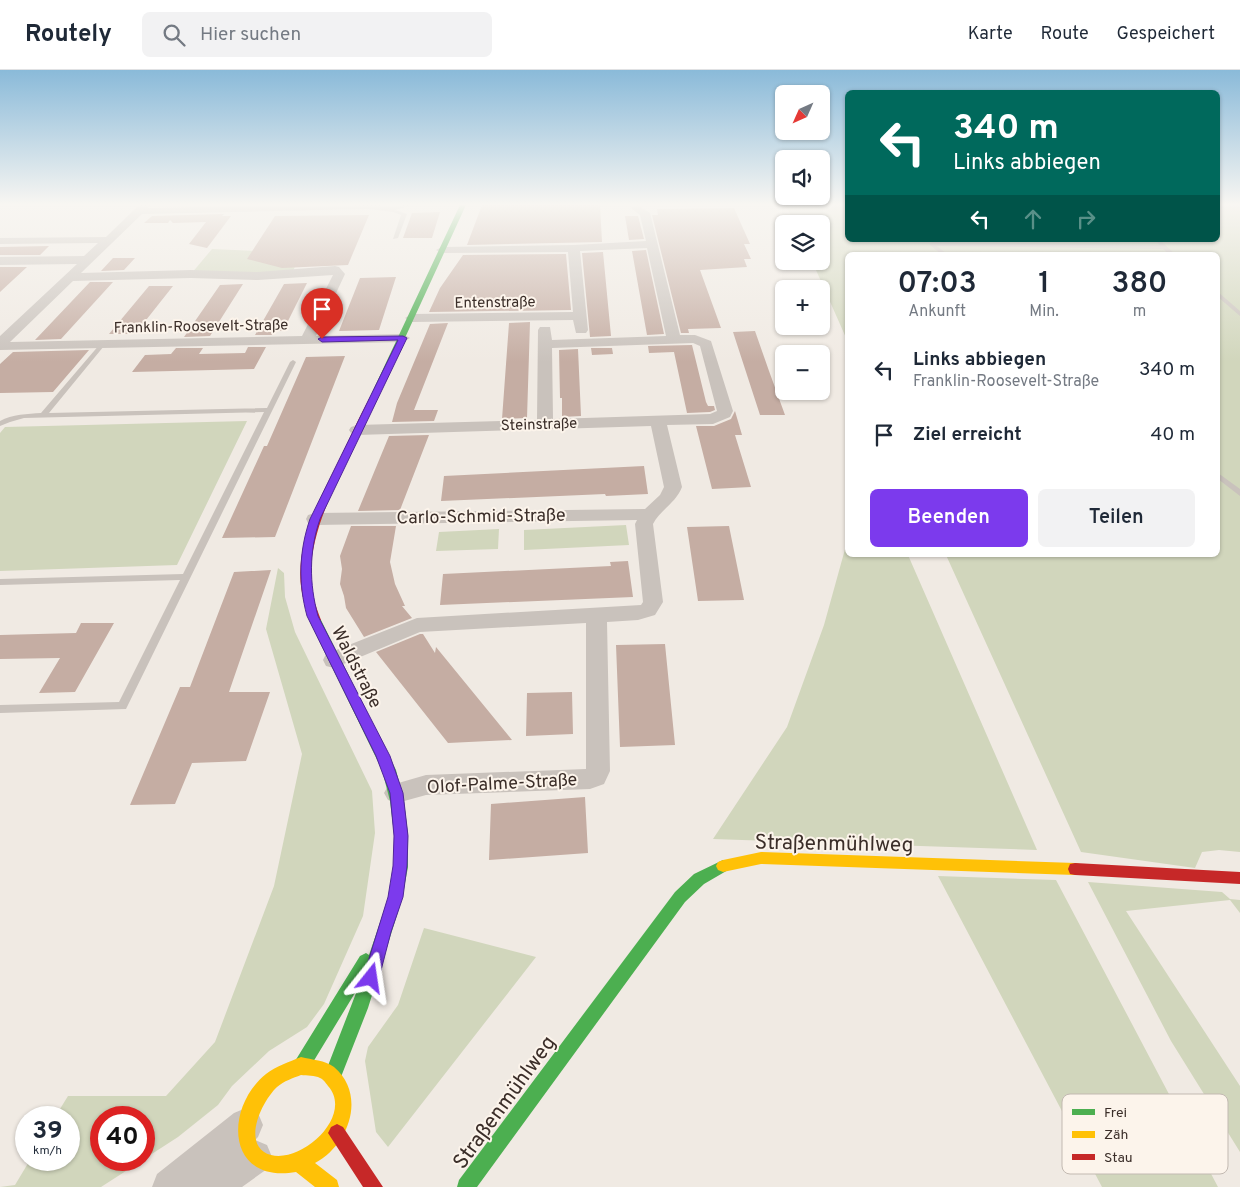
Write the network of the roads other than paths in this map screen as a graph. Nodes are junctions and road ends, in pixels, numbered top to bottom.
1 (92, 257) edge
2 (439, 257) edge
3 (575, 257) edge
4 (656, 257) edge
5 (89, 260) junction
6 (0, 261) edge
7 (71, 277) junction
8 (1220, 296) edge
9 (1240, 314) edge
10 (580, 316) junction
11 (545, 317) junction
12 (412, 318) junction
13 (403, 338) junction
14 (674, 339) junction
15 (307, 340) junction
16 (582, 342) junction
17 (545, 344) junction
18 (0, 345) edge
19 (102, 345) junction
20 (293, 362) dead end
21 (269, 410) junction
22 (44, 415) junction
23 (658, 420) junction
24 (0, 424) edge
25 (544, 424) junction
26 (357, 430) junction
27 (1220, 477) edge
28 (1240, 493) edge
29 (647, 514) junction
30 (315, 519) junction
31 (186, 577) junction
32 (0, 582) edge
33 (596, 616) junction
34 (334, 660) junction
35 (0, 709) edge
36 (396, 793) junction
37 (1240, 878) edge
38 (383, 932) junction
39 (300, 1066) junction
40 (333, 1076) junction
41 (246, 1125) junction
42 (337, 1133) junction
43 (255, 1157) junction
44 (302, 1165) junction
45 (170, 1187) edge
46 (212, 1187) edge
47 (330, 1187) edge
48 (374, 1187) edge
49 (466, 1187) edge

1 - 5 street
2 - 12 street, Waldstraße
3 - 10 street
4 - 14 street
5 - 6 street
5 - 7 street
7 - 15 street
7 - 18 street
8 - 9 lane
10 - 11 street, Entenstraße
10 - 16 street
11 - 12 street, Entenstraße
11 - 17 street
12 - 13 street, Waldstraße
13 - 15 street, Franklin-Roosevelt-Straße
13 - 26 street, Waldstraße
14 - 16 street
14 - 23 street, Steinstraße
15 - 19 street, Franklin-Roosevelt-Straße
16 - 17 street
17 - 25 street
18 - 19 street, Franklin-Roosevelt-Straße
19 - 22 lane
20 - 21 lane
21 - 22 lane
21 - 31 lane
22 - 24 lane
23 - 25 street, Steinstraße
23 - 29 street
25 - 26 street, Steinstraße
26 - 30 street, Waldstraße
27 - 28 lane
29 - 30 street, Carlo-Schmid-Straße
29 - 33 street
30 - 34 street, Waldstraße
31 - 32 lane
31 - 35 lane
33 - 34 street
33 - 36 street, Olof-Palme-Straße
34 - 36 street, Waldstraße
36 - 38 street, Waldstraße
37 - 49 street, Straßenmühlweg
38 - 39 street, Waldstraße
38 - 40 street, Waldstraße
39 - 40 street
39 - 41 street
40 - 42 street
41 - 43 street
41 - 45 street
42 - 44 street
42 - 48 street
43 - 44 street
43 - 46 street
44 - 47 street

